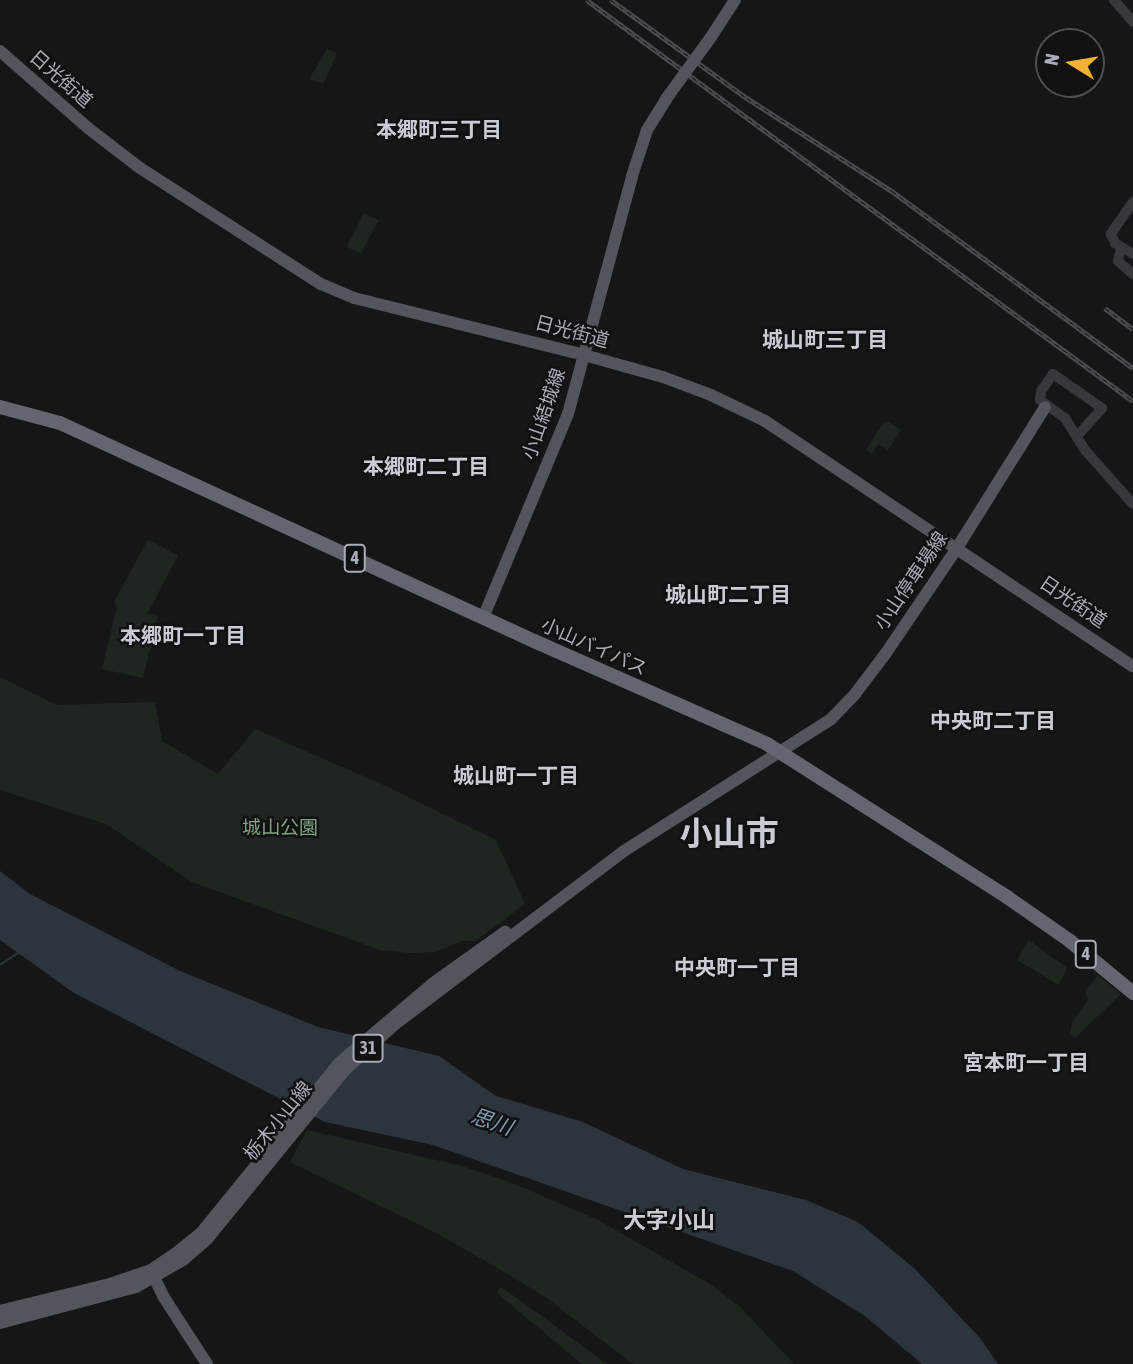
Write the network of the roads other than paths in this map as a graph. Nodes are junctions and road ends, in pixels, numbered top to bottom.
1 (735, 0) edge
2 (1114, 0) edge
3 (1133, 22) edge
4 (0, 51) edge
5 (1133, 202) edge
6 (1121, 249) junction
7 (1133, 254) edge
8 (1133, 274) edge
9 (584, 355) junction
10 (0, 407) edge
11 (1050, 408) junction
12 (1078, 435) junction
13 (1133, 504) edge
14 (957, 548) junction
15 (483, 618) junction
16 (1133, 666) edge
17 (780, 751) junction
18 (1133, 992) edge
19 (152, 1274) junction
20 (0, 1311) edge
21 (0, 1324) edge
22 (207, 1364) edge

1 - 9 main road, 小山結城線, bridge
2 - 3 street
4 - 9 main road, 日光街道
5 - 6 street
6 - 7 street
6 - 8 street
9 - 14 main road, 日光街道
9 - 15 main road, 小山結城線
10 - 15 highway, 小山バイパス / 4
11 - 12 street
11 - 12 street
11 - 14 main road, 小山停車場線
12 - 13 street
14 - 16 main road, 日光街道
14 - 17 main road, 小山停車場線
15 - 17 highway, 小山バイパス / 4
17 - 18 highway, 小山バイパス / 4
17 - 19 main road, 栃木小山線 / 31
19 - 20 main road, 栃木小山線 / 31
19 - 21 main road, 栃木小山線 / 31
19 - 22 main road

